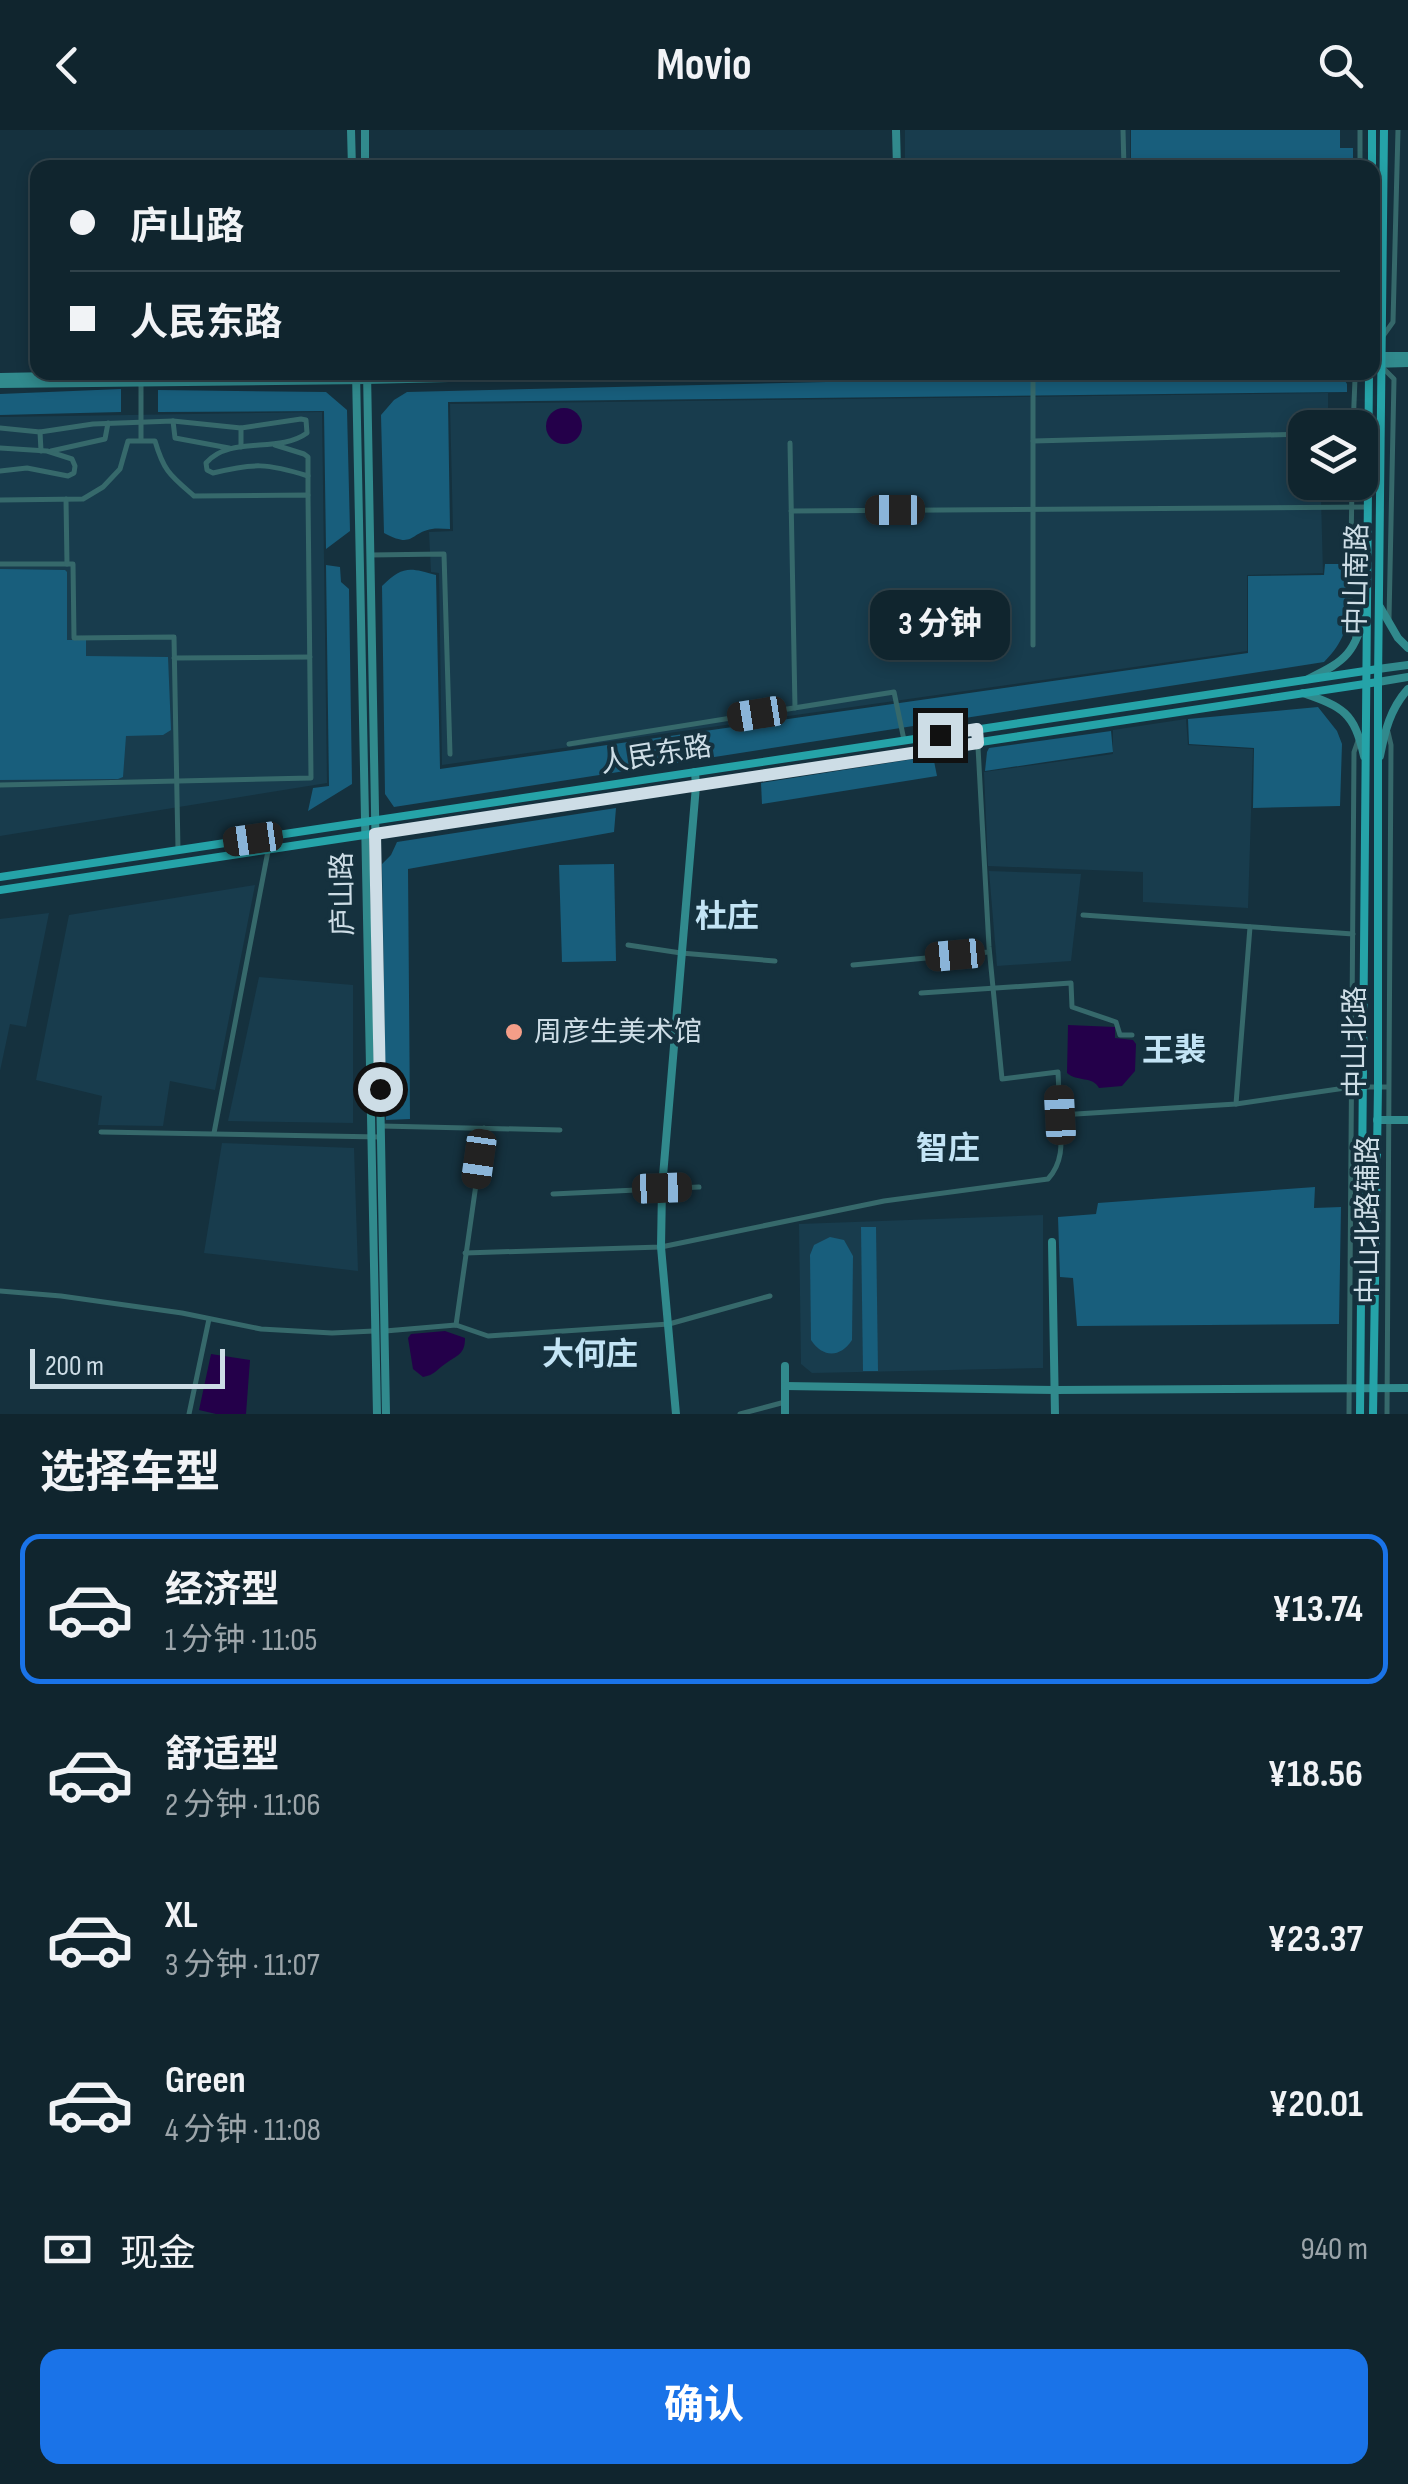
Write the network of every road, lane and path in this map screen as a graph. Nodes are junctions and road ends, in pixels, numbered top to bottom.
1 (351, 130) edge
2 (364, 130) edge
3 (896, 130) edge
4 (1123, 130) edge
5 (1360, 130) edge
6 (1372, 130) edge
7 (1384, 130) edge
8 (1398, 130) edge
9 (352, 160) edge
10 (365, 160) edge
11 (897, 160) edge
12 (1124, 160) edge
13 (1360, 160) edge
14 (1372, 160) edge
15 (1382, 336) junction
16 (1380, 348) edge
17 (1408, 359) edge
18 (1380, 361) edge
19 (47, 380) edge
20 (141, 380) edge
21 (356, 380) edge
22 (367, 380) edge
23 (1033, 380) edge
24 (1355, 380) edge
25 (1366, 380) edge
26 (1379, 380) edge
27 (0, 381) edge
28 (1354, 410) edge
29 (141, 422) junction
30 (174, 422) junction
31 (108, 423) junction
32 (0, 428) edge
33 (241, 428) junction
34 (40, 432) junction
35 (1288, 434) edge
36 (141, 440) junction
37 (1033, 441) junction
38 (790, 444) dead end
39 (291, 445) junction
40 (213, 446) junction
41 (69, 448) junction
42 (232, 448) junction
43 (241, 448) junction
44 (0, 450) edge
45 (44, 451) junction
46 (213, 455) junction
47 (70, 458) junction
48 (0, 470) edge
49 (308, 476) junction
50 (308, 495) junction
51 (66, 499) junction
52 (0, 500) edge
53 (1352, 500) edge
54 (1352, 507) junction
55 (1368, 507) junction
56 (1385, 507) junction
57 (1033, 508) junction
58 (791, 511) junction
59 (359, 555) junction
60 (370, 555) junction
61 (0, 564) edge
62 (67, 564) junction
63 (1367, 605) junction
64 (1379, 605) junction
65 (1388, 622) junction
66 (1356, 641) junction
67 (1033, 644) dead end
68 (1408, 648) edge
69 (310, 656) junction
70 (174, 658) junction
71 (1408, 665) edge
72 (1378, 670) junction
73 (1365, 671) junction
74 (1408, 677) edge
75 (1303, 681) junction
76 (1378, 682) junction
77 (1365, 684) junction
78 (1408, 689) edge
79 (1303, 692) junction
80 (795, 708) junction
81 (1386, 726) junction
82 (977, 729) junction
83 (1360, 735) junction
84 (904, 740) junction
85 (978, 743) junction
86 (568, 744) dead end
87 (450, 754) dead end
88 (1366, 764) junction
89 (1378, 766) junction
90 (694, 772) junction
91 (177, 781) junction
92 (0, 786) edge
93 (696, 786) junction
94 (375, 820) junction
95 (364, 822) junction
96 (375, 834) junction
97 (364, 836) junction
98 (269, 849) junction
99 (178, 850) junction
100 (0, 876) edge
101 (0, 890) edge
102 (1082, 916) dead end
103 (1250, 927) junction
104 (1354, 934) junction
105 (1366, 935) junction
106 (628, 945) dead end
107 (681, 952) junction
108 (989, 952) junction
109 (775, 961) dead end
110 (852, 965) dead end
111 (993, 987) junction
112 (920, 993) dead end
113 (1132, 1035) dead end
114 (1364, 1087) junction
115 (1378, 1087) junction
116 (1388, 1087) junction
117 (1352, 1088) junction
118 (1236, 1104) junction
119 (1060, 1115) junction
120 (1377, 1120) junction
121 (1408, 1120) edge
122 (1388, 1121) junction
123 (381, 1126) junction
124 (484, 1128) junction
125 (560, 1130) dead end
126 (102, 1132) dead end
127 (214, 1133) junction
128 (376, 1138) junction
129 (699, 1187) dead end
130 (662, 1188) junction
131 (554, 1194) dead end
132 (1052, 1242) dead end
133 (661, 1247) junction
134 (466, 1253) junction
135 (0, 1291) edge
136 (770, 1296) dead end
137 (209, 1318) junction
138 (456, 1324) junction
139 (669, 1324) junction
140 (380, 1331) junction
141 (784, 1366) dead end
142 (785, 1386) junction
143 (1350, 1388) junction
144 (1361, 1388) junction
145 (1373, 1388) junction
146 (1388, 1388) junction
147 (1408, 1388) edge
148 (1055, 1390) junction
149 (785, 1402) junction
150 (189, 1414) edge
151 (376, 1414) edge
152 (386, 1414) edge
153 (676, 1414) edge
154 (740, 1414) edge
155 (785, 1414) edge
156 (1056, 1414) edge
157 (1349, 1414) edge
158 (1360, 1414) edge
159 (1373, 1414) edge
160 (1388, 1414) edge

1 - 9 street
2 - 10 street
3 - 11 street
4 - 12 street
5 - 13 street
6 - 14 main road
7 - 15 main road, 中山南路
8 - 15 street
15 - 16 main road, 中山南路
17 - 18 street
19 - 27 street
20 - 29 street
21 - 59 street, 庐山路
22 - 60 street, 庐山路
23 - 37 street
24 - 28 street
25 - 55 main road, 中山南路
26 - 56 main road, 中山南路
29 - 30 street
29 - 31 street
29 - 36 street
30 - 33 street
30 - 40 street
31 - 34 street
31 - 41 street
32 - 34 street
33 - 39 street
33 - 43 street
34 - 45 street
35 - 37 street
36 - 50 street
36 - 51 street
37 - 57 street
38 - 58 street
39 - 43 street
39 - 49 street
40 - 42 street
40 - 46 street
41 - 45 street
41 - 47 street
42 - 43 street
42 - 46 street
44 - 45 street
45 - 47 street
46 - 49 street
47 - 48 street
49 - 50 street
50 - 69 street
51 - 52 street
51 - 62 street
53 - 54 street
54 - 55 street
54 - 57 street
54 - 66 street
55 - 56 main road
55 - 63 main road, 中山南路
56 - 64 main road, 中山南路
56 - 65 street
57 - 58 street
57 - 67 street
58 - 80 street
59 - 60 street
59 - 95 street, 庐山路
60 - 87 street
60 - 94 street, 庐山路
61 - 62 street
62 - 70 street
63 - 66 street
63 - 73 main road, 中山南路
64 - 65 street
64 - 72 main road, 中山南路
65 - 68 street
66 - 75 street
69 - 70 street
69 - 91 street
70 - 91 street
71 - 72 street
72 - 73 main road, 人民东路
72 - 76 main road, 中山北路
73 - 75 main road, 人民东路
73 - 77 main road, 中山北路
74 - 76 street
75 - 82 main road, 人民东路
76 - 77 main road, 人民东路
76 - 89 main road, 中山北路
77 - 79 main road, 人民东路
77 - 88 main road, 中山北路
78 - 81 street
79 - 83 street
79 - 85 main road, 人民东路
80 - 84 street
80 - 86 street
81 - 89 street
81 - 116 street, 中山北路辅路
82 - 84 main road, 人民东路
82 - 85 street
83 - 88 street
83 - 104 street, 中山北路辅路
84 - 90 main road, 人民东路
85 - 93 main road, 人民东路
85 - 108 street
88 - 105 main road, 中山北路
89 - 115 main road, 中山北路
90 - 93 street
90 - 94 main road, 人民东路
91 - 92 street
91 - 99 street
93 - 96 main road, 人民东路
93 - 107 street
94 - 95 main road, 人民东路
94 - 96 street, 庐山路
95 - 97 street, 庐山路
95 - 99 main road, 人民东路
96 - 97 main road, 人民东路
96 - 123 street, 庐山路
97 - 98 main road, 人民东路
97 - 128 street, 庐山路
98 - 101 main road, 人民东路
98 - 127 street
99 - 100 main road, 人民东路
102 - 103 street
103 - 104 street
103 - 118 street
104 - 105 street
104 - 117 street, 中山北路辅路
105 - 114 main road, 中山北路
106 - 107 street
107 - 109 street
107 - 130 street
108 - 110 street
108 - 111 street
111 - 112 street
111 - 113 street
111 - 119 street
114 - 115 street
114 - 117 street
114 - 144 main road, 中山北路
115 - 116 street
115 - 120 main road, 中山北路
116 - 122 street, 中山北路辅路
117 - 118 street
117 - 143 street, 中山北路辅路
118 - 119 street
119 - 133 street
120 - 122 street
120 - 145 main road, 中山北路
121 - 122 street
122 - 146 street, 中山北路辅路
123 - 124 street
123 - 128 street, 庐山路
124 - 125 street
124 - 134 street
126 - 127 street
127 - 128 street
128 - 140 street, 庐山路
129 - 130 street
130 - 131 street
130 - 133 street
132 - 148 street
133 - 134 street
133 - 139 street
134 - 138 street
135 - 137 street
136 - 139 street
137 - 140 street
137 - 150 street
138 - 139 street
138 - 140 street
139 - 153 street
140 - 151 street, 庐山路
140 - 152 street, 庐山路
141 - 142 street
142 - 148 street
142 - 149 street
143 - 144 street
143 - 148 street
143 - 157 street, 中山北路辅路
144 - 145 street
144 - 158 main road, 中山北路
145 - 146 street
145 - 159 main road, 中山北路
146 - 147 street
146 - 160 street, 中山北路辅路
148 - 156 street
149 - 154 street
149 - 155 street

